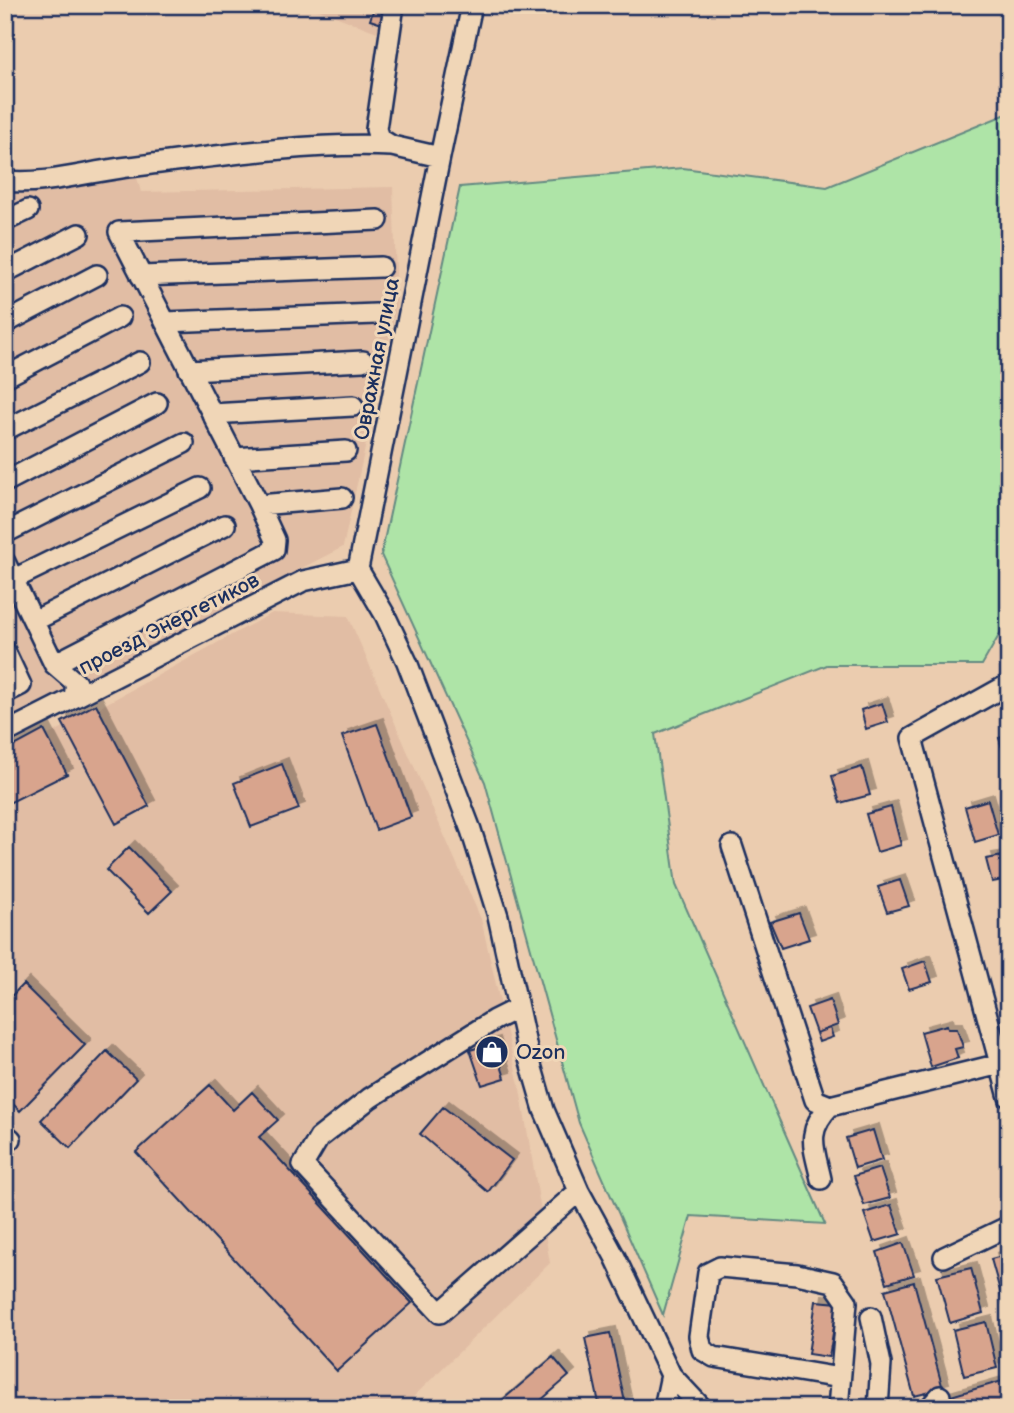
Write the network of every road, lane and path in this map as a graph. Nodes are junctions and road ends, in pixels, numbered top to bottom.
1 (394, 5) edge
2 (472, 5) edge
3 (392, 146) junction
4 (440, 157) junction
5 (5, 181) edge
6 (28, 210) dead end
7 (378, 220) dead end
8 (5, 221) edge
9 (79, 234) dead end
10 (382, 267) dead end
11 (5, 272) edge
12 (97, 275) dead end
13 (141, 276) junction
14 (376, 314) dead end
15 (120, 317) dead end
16 (165, 322) junction
17 (5, 323) edge
18 (363, 360) dead end
19 (140, 362) dead end
20 (189, 370) junction
21 (5, 377) edge
22 (157, 403) dead end
23 (353, 406) dead end
24 (212, 414) junction
25 (5, 430) edge
26 (184, 443) dead end
27 (346, 451) dead end
28 (234, 458) junction
29 (5, 482) edge
30 (200, 488) dead end
31 (342, 498) dead end
32 (258, 505) junction
33 (225, 524) dead end
34 (5, 533) edge
35 (358, 569) junction
36 (9, 571) edge
37 (34, 621) junction
38 (5, 651) edge
39 (54, 664) junction
40 (1009, 684) edge
41 (5, 693) edge
42 (75, 697) junction
43 (5, 733) edge
44 (732, 846) dead end
45 (518, 1008) junction
46 (1000, 1064) junction
47 (1009, 1097) edge
48 (830, 1106) junction
49 (821, 1179) dead end
50 (579, 1191) junction
51 (1009, 1226) edge
52 (944, 1257) dead end
53 (871, 1317) dead end
54 (671, 1375) junction
55 (840, 1378) junction
56 (664, 1408) edge
57 (702, 1408) edge
58 (838, 1408) edge
59 (878, 1408) edge

1 - 3 street
2 - 4 street, Овражная улица
3 - 4 street
3 - 5 street
4 - 35 street, Овражная улица
6 - 8 street
7 - 13 street
9 - 11 street
10 - 13 street
12 - 17 street
13 - 16 street
14 - 16 street
15 - 21 street
16 - 20 street
18 - 20 street
19 - 25 street
20 - 24 street
22 - 29 street
23 - 24 street
24 - 28 street
26 - 34 street
27 - 28 street
28 - 32 street
30 - 36 street
31 - 32 street
32 - 39 street
33 - 37 street
35 - 42 street, проезд Энергетиков
35 - 45 street
36 - 37 street
37 - 39 street
38 - 41 street
39 - 42 street
40 - 46 street
42 - 43 street, проезд Энергетиков
44 - 48 street
45 - 50 street
45 - 50 street
46 - 47 street
46 - 48 street
48 - 49 street
50 - 54 street
51 - 52 street
53 - 59 street
54 - 56 street
54 - 57 street
55 - 55 street
55 - 58 street

